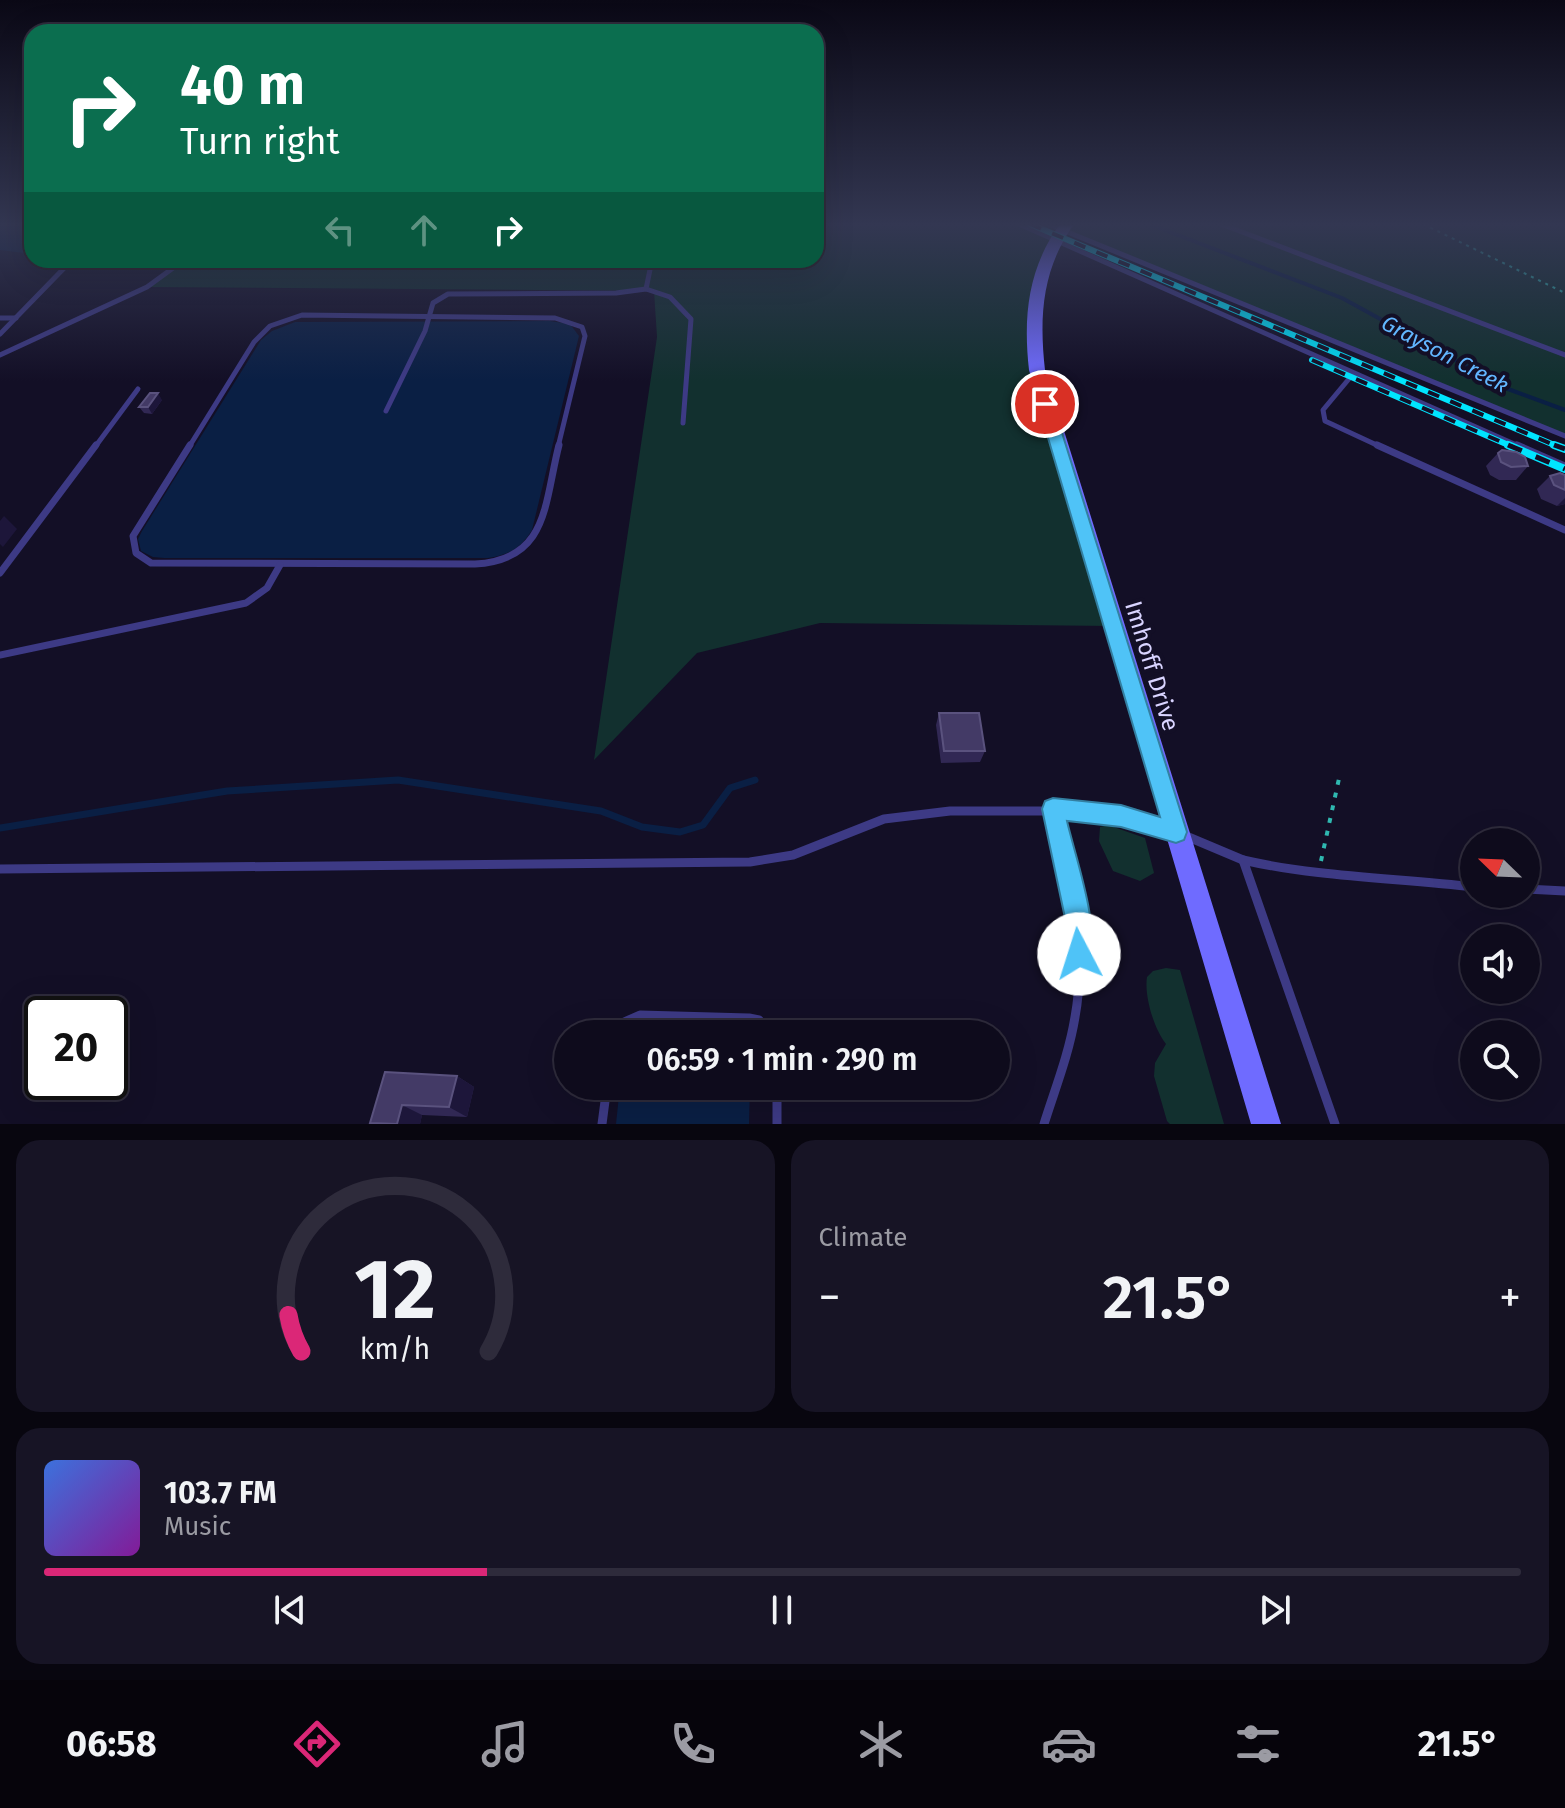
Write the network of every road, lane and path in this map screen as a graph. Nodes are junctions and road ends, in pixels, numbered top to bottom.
1 (56, 276) edge
2 (161, 276) edge
3 (649, 276) edge
4 (1041, 276) edge
5 (1156, 276) edge
6 (1176, 276) edge
7 (1359, 276) edge
8 (1531, 276) edge
9 (646, 289) junction
10 (1565, 293) edge
11 (430, 317) junction
12 (0, 318) edge
13 (16, 318) junction
14 (0, 334) edge
15 (0, 355) edge
16 (1565, 355) edge
17 (1353, 374) junction
18 (138, 389) dead end
19 (386, 411) dead end
20 (683, 423) dead end
21 (1565, 436) edge
22 (1565, 466) edge
23 (1565, 530) edge
24 (4, 562) edge
25 (280, 565) junction
26 (0, 573) edge
27 (0, 655) edge
28 (1340, 774) dead end
29 (1053, 809) junction
30 (1176, 832) junction
31 (1243, 860) junction
32 (0, 869) edge
33 (1319, 873) junction
34 (1460, 885) edge
35 (1540, 890) edge
36 (1565, 891) edge
37 (629, 1020) edge
38 (759, 1020) edge
39 (605, 1100) edge
40 (777, 1100) edge
41 (602, 1124) edge
42 (777, 1124) edge
43 (1044, 1124) edge
44 (1266, 1124) edge
45 (1335, 1124) edge

1 - 13 lane
2 - 15 lane
3 - 9 lane
4 - 30 street, Imhoff Drive
5 - 17 lane
6 - 21 lane
7 - 16 lane
8 - 10 path
9 - 11 lane
9 - 20 lane
11 - 19 lane
11 - 25 lane
11 - 25 lane
12 - 13 lane
13 - 14 lane
17 - 22 lane
17 - 23 lane
18 - 24 lane
24 - 26 lane
25 - 27 lane
28 - 33 path
29 - 30 lane
29 - 32 lane
29 - 43 lane
30 - 31 lane
30 - 44 street, Imhoff Drive
31 - 33 lane
31 - 45 lane
33 - 34 lane
35 - 36 lane
37 - 38 lane
39 - 41 lane
40 - 42 lane

